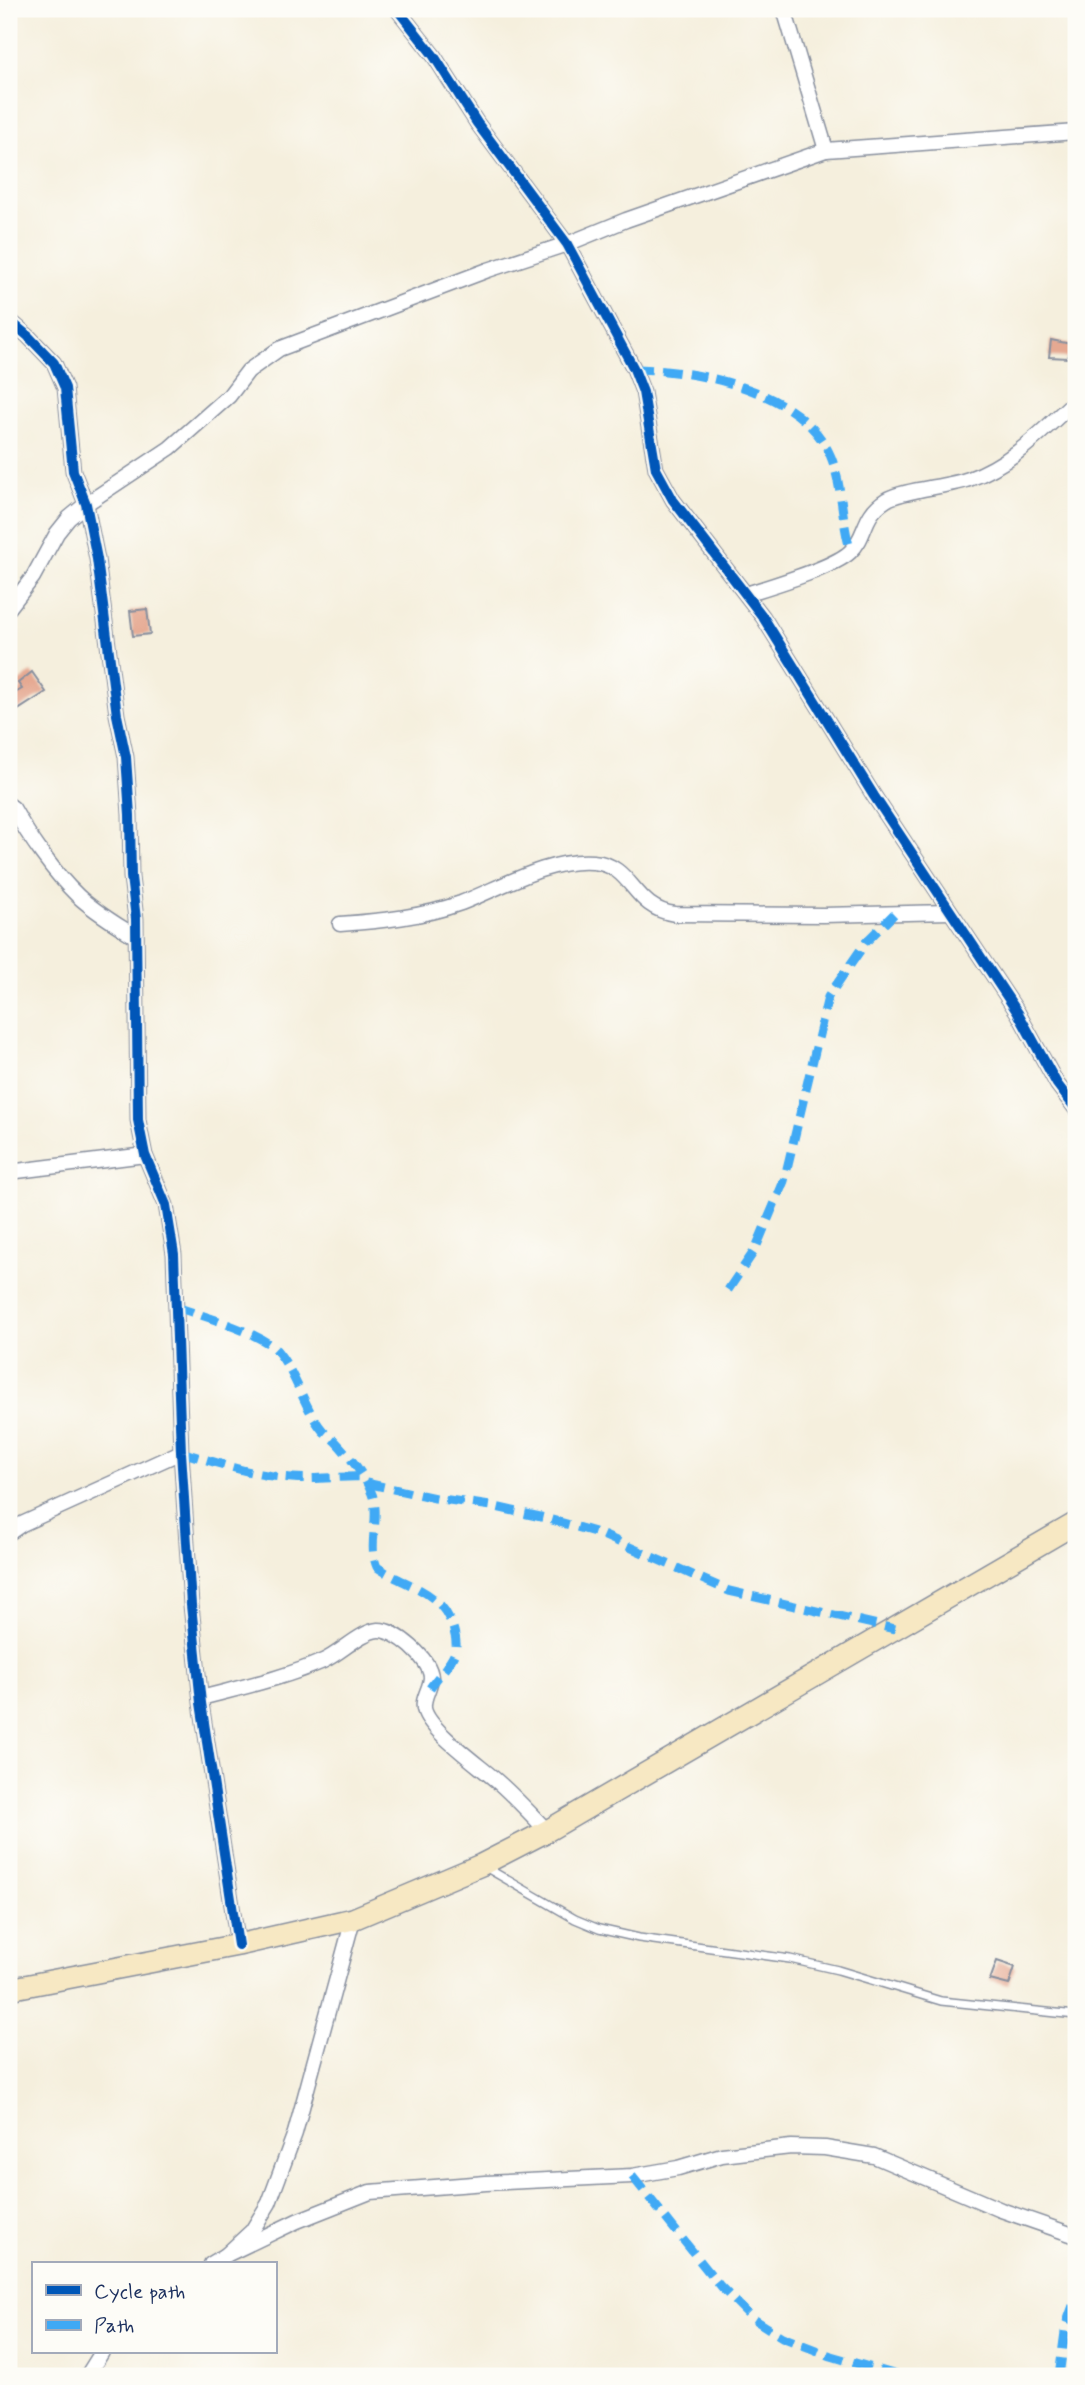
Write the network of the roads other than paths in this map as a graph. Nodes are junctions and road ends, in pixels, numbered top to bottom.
1 (397, 9) edge
2 (784, 9) edge
3 (1076, 131) edge
4 (827, 150) junction
5 (567, 244) junction
6 (9, 320) edge
7 (1076, 400) edge
8 (86, 504) junction
9 (746, 594) junction
10 (9, 608) edge
11 (9, 805) edge
12 (950, 912) junction
13 (340, 924) dead end
14 (136, 937) junction
15 (1076, 1109) edge
16 (145, 1155) junction
17 (9, 1172) edge
18 (181, 1452) junction
19 (1076, 1523) edge
20 (9, 1533) edge
21 (201, 1698) junction
22 (547, 1830) junction
23 (481, 1865) junction
24 (353, 1919) junction
25 (237, 1945) junction
26 (9, 1989) edge
27 (1076, 2015) edge
28 (1076, 2236) edge
29 (226, 2255) junction
30 (214, 2262) edge
31 (101, 2354) edge
32 (87, 2376) edge

1 - 5 street
2 - 4 street
3 - 4 street
4 - 5 street
5 - 8 street
5 - 9 street
6 - 8 street
7 - 9 street
8 - 10 street
8 - 14 street
9 - 12 street
11 - 14 street
12 - 13 street
12 - 15 street
14 - 16 street
16 - 17 street
16 - 18 street
18 - 20 street
18 - 21 street
19 - 22 street
21 - 22 street
21 - 25 street
22 - 23 street
23 - 24 street
23 - 27 lane
24 - 25 street
24 - 29 street
25 - 26 street
28 - 29 street
29 - 30 street
31 - 32 street

